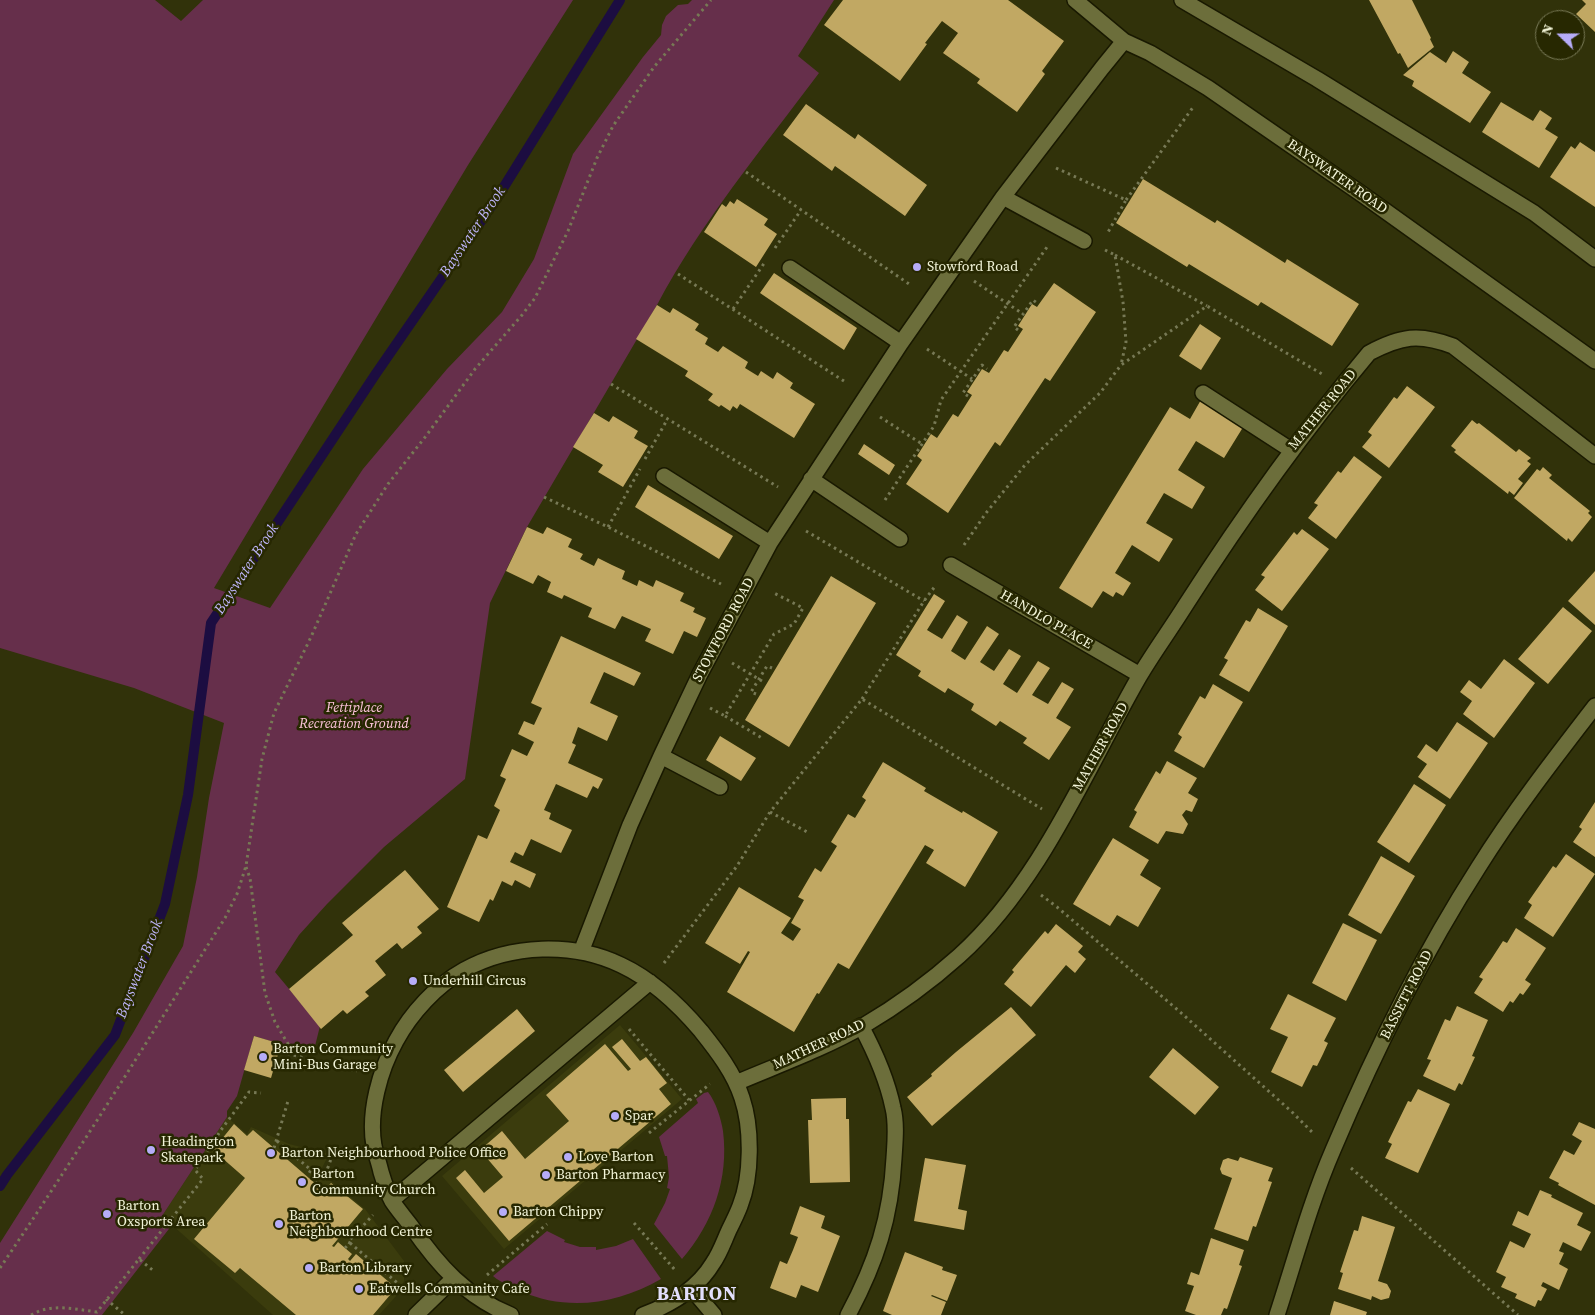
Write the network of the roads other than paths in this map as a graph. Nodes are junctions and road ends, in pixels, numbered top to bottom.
1 (1075, 0) edge
2 (1182, 0) edge
3 (1124, 41) junction
4 (1003, 197) junction
5 (1084, 241) dead end
6 (1595, 259) edge
7 (790, 268) dead end
8 (904, 339) junction
9 (1595, 361) edge
10 (1203, 393) dead end
11 (1291, 450) junction
12 (1595, 456) edge
13 (664, 476) dead end
14 (811, 479) junction
15 (900, 539) dead end
16 (770, 543) junction
17 (951, 565) road end
18 (1140, 675) junction
19 (1595, 706) edge
20 (661, 756) junction
21 (720, 787) dead end
22 (581, 952) junction
23 (650, 982) junction
24 (861, 1026) junction
25 (736, 1083) junction
26 (392, 1200) junction
27 (453, 1279) junction
28 (692, 1289) junction
29 (416, 1315) edge
30 (511, 1315) edge
31 (643, 1315) edge
32 (714, 1315) edge
33 (848, 1315) edge
34 (1277, 1315) edge

1 - 3 street, BAYSWATER ROAD
2 - 6 street
3 - 4 street, STOWFORD ROAD
3 - 9 street, BAYSWATER ROAD
4 - 5 street
4 - 8 street, STOWFORD ROAD
7 - 8 street
8 - 14 street, STOWFORD ROAD
10 - 11 street
11 - 12 street, MATHER ROAD
11 - 18 street, MATHER ROAD
13 - 16 street
14 - 15 street
14 - 16 street, STOWFORD ROAD
16 - 20 street, STOWFORD ROAD
17 - 18 street, HANDLO PLACE
18 - 24 street, MATHER ROAD
19 - 34 street, BASSETT ROAD
20 - 21 street
20 - 22 street, STOWFORD ROAD
22 - 23 street
22 - 26 street
23 - 25 street
23 - 26 street
24 - 25 street, MATHER ROAD
24 - 33 street
25 - 28 street
26 - 27 street
27 - 29 street
27 - 30 street
28 - 31 street
28 - 32 street

